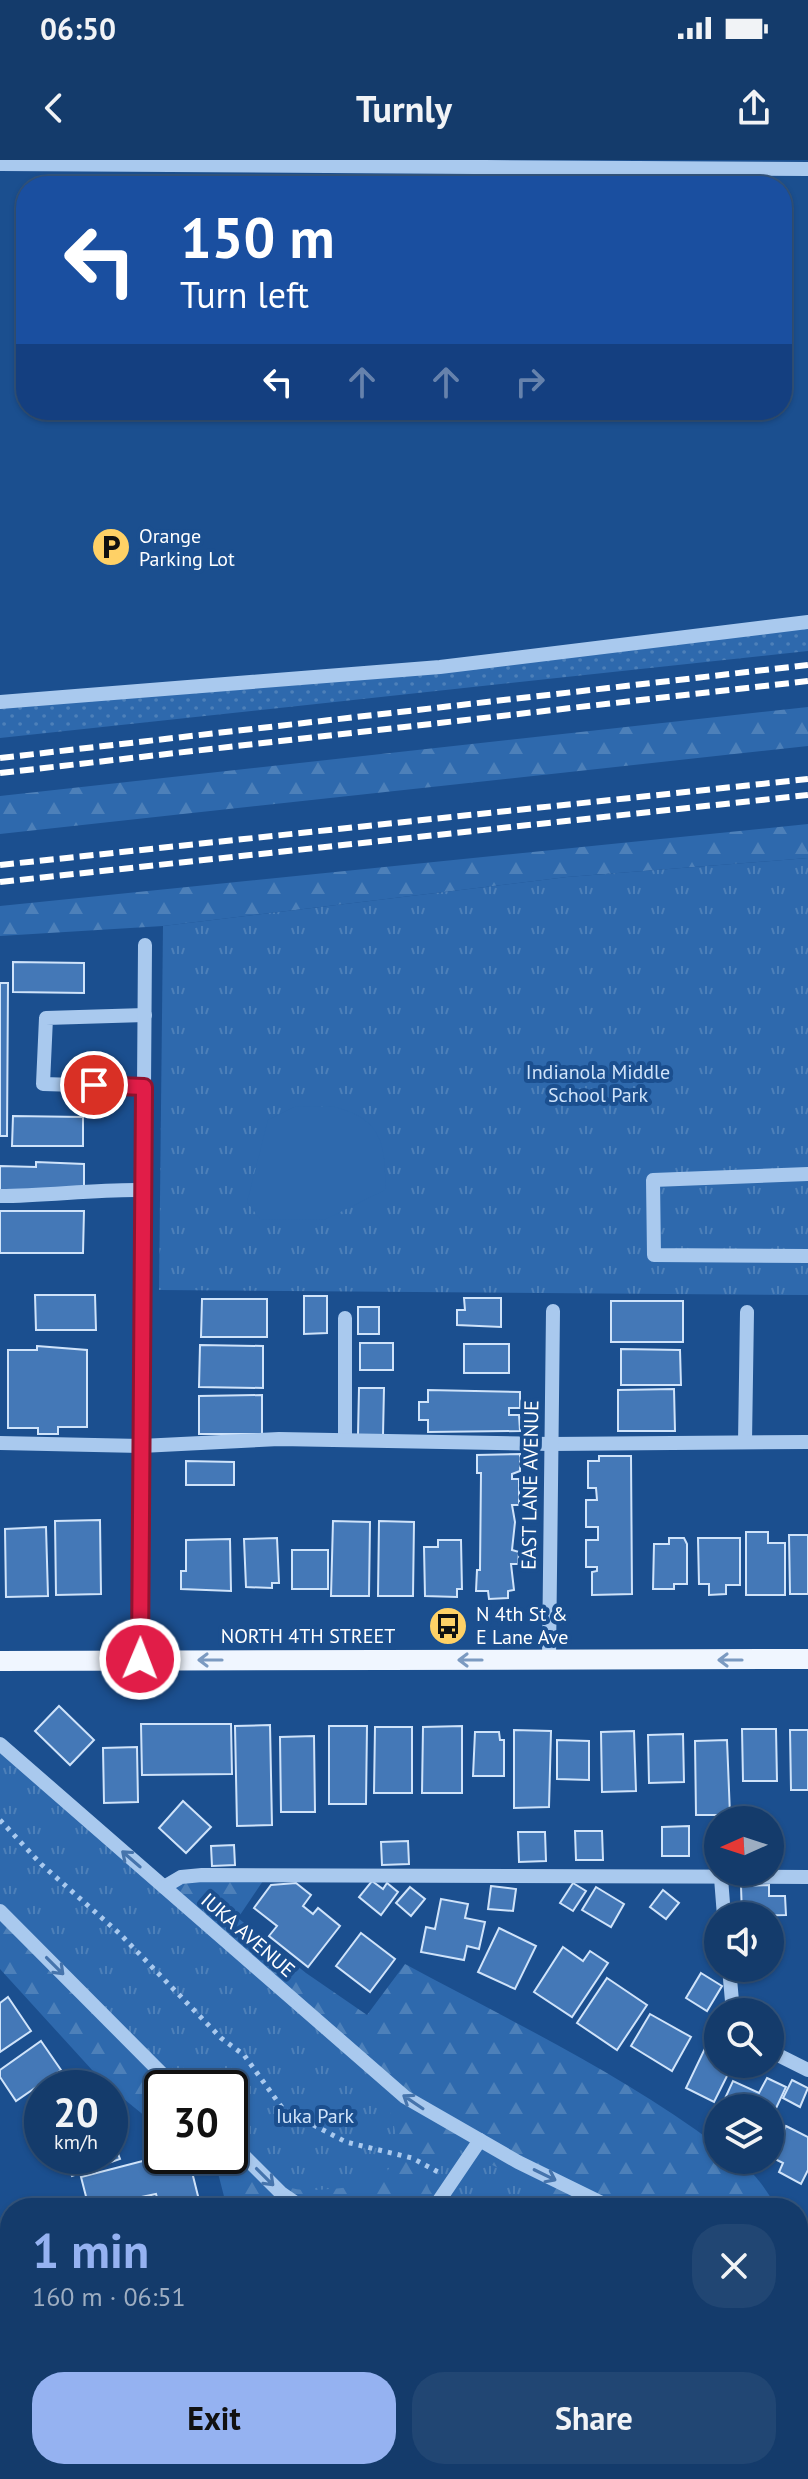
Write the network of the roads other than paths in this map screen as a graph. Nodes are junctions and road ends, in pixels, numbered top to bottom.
1 (382, 163) edge
2 (0, 164) edge
3 (808, 169) edge
4 (808, 622) edge
5 (0, 702) edge
6 (145, 945) dead end
7 (145, 1015) junction
8 (144, 1087) junction
9 (808, 1174) edge
10 (143, 1190) junction
11 (0, 1196) edge
12 (808, 1256) edge
13 (553, 1311) dead end
14 (747, 1312) dead end
15 (345, 1318) dead end
16 (345, 1440) junction
17 (745, 1442) junction
18 (808, 1442) edge
19 (0, 1443) edge
20 (551, 1444) junction
21 (141, 1446) junction
22 (140, 1659) junction
23 (549, 1659) junction
24 (808, 1659) edge
25 (0, 1661) edge
26 (0, 1744) edge
27 (784, 1877) edge
28 (808, 1877) edge
29 (704, 1878) edge
30 (164, 1887) junction
31 (0, 1911) edge
32 (784, 2058) edge
33 (158, 2070) edge
34 (808, 2070) edge
35 (480, 2140) junction
36 (248, 2160) edge
37 (288, 2198) edge
38 (441, 2198) edge
39 (593, 2198) edge

1 - 2 street
1 - 3 street
4 - 5 street
6 - 7 street
7 - 8 street
7 - 8 street
8 - 10 street
9 - 12 street
10 - 11 street
10 - 21 street
13 - 20 street, EAST LANE AVENUE
14 - 17 street
15 - 16 street
16 - 20 street
16 - 21 street
17 - 18 street
17 - 20 street
19 - 21 street
20 - 23 street, EAST LANE AVENUE
21 - 22 street
23 -> 22 main road, NORTH 4TH STREET
22 - 25 main road, NORTH 4TH STREET
24 -> 23 main road, NORTH 4TH STREET
30 -> 26 street, IUKA AVENUE
27 - 28 street
29 - 30 street
35 -> 30 street, IUKA AVENUE
31 -> 33 street
32 - 34 street
35 - 38 street
35 -> 39 street, IUKA AVENUE
36 -> 37 street

